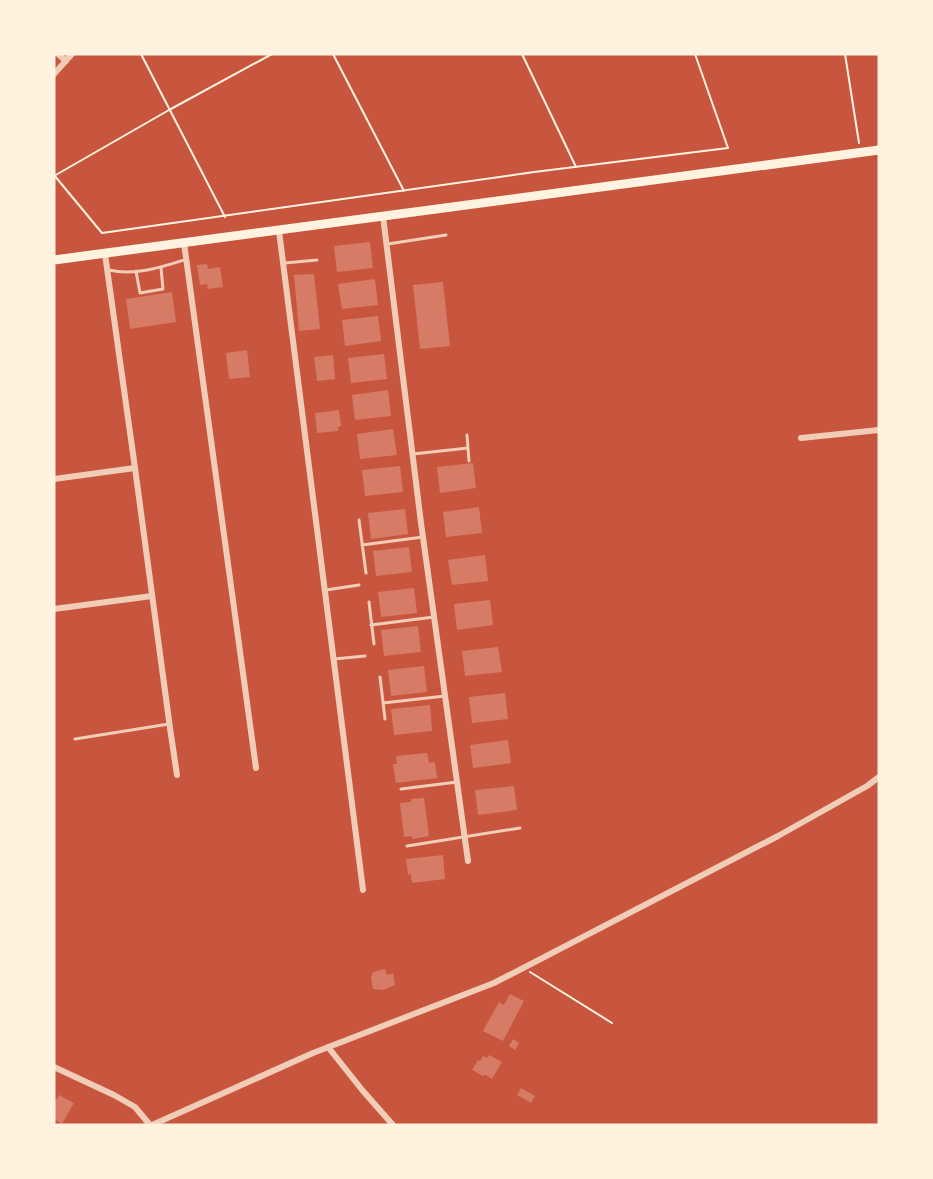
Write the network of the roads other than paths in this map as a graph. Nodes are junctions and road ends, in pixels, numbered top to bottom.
1 (58, 54) edge
2 (72, 54) edge
3 (66, 61) junction
4 (54, 74) edge
5 (879, 150) edge
6 (383, 216) junction
7 (279, 231) junction
8 (446, 235) dead end
9 (184, 243) junction
10 (386, 244) junction
11 (105, 254) junction
12 (187, 259) junction
13 (54, 260) edge
14 (317, 260) dead end
15 (283, 264) junction
16 (161, 267) junction
17 (107, 270) junction
18 (136, 271) junction
19 (879, 430) edge
20 (467, 435) dead end
21 (801, 438) dead end
22 (468, 448) junction
23 (412, 454) junction
24 (470, 461) dead end
25 (135, 468) junction
26 (54, 479) edge
27 (359, 520) dead end
28 (423, 537) junction
29 (362, 545) junction
30 (366, 573) dead end
31 (359, 585) dead end
32 (325, 590) junction
33 (152, 596) junction
34 (369, 602) dead end
35 (54, 609) edge
36 (434, 617) junction
37 (371, 625) junction
38 (374, 644) dead end
39 (365, 656) dead end
40 (333, 660) junction
41 (380, 677) dead end
42 (445, 696) junction
43 (383, 703) junction
44 (385, 719) dead end
45 (170, 726) junction
46 (75, 739) dead end
47 (256, 768) dead end
48 (177, 775) dead end
49 (879, 777) edge
50 (457, 782) junction
51 (401, 789) dead end
52 (520, 828) dead end
53 (464, 837) junction
54 (407, 846) dead end
55 (468, 861) dead end
56 (363, 890) dead end
57 (328, 1047) junction
58 (54, 1067) edge
59 (151, 1125) edge
60 (393, 1125) edge

1 - 3 street
2 - 3 street
3 - 4 street
5 - 6 main road
6 - 7 main road
6 - 10 street
7 - 9 main road
7 - 15 street
8 - 10 lane
9 - 11 main road
9 - 12 street
10 - 23 street
11 - 13 main road
11 - 17 street
12 - 16 lane
12 - 47 street
14 - 15 lane
15 - 32 street
16 - 18 lane
16 - 18 lane
17 - 18 lane
17 - 25 street
19 - 21 street
20 - 22 lane
22 - 23 lane
22 - 24 lane
23 - 28 street
25 - 26 street
25 - 33 street
27 - 29 lane
28 - 29 lane
28 - 36 street
29 - 30 lane
31 - 32 lane
32 - 40 street
33 - 35 street
33 - 45 street
34 - 37 lane
36 - 37 lane
36 - 42 street
37 - 38 lane
39 - 40 lane
40 - 56 street
41 - 43 lane
42 - 43 lane
42 - 50 street
43 - 44 lane
45 - 46 lane
45 - 48 street
49 - 57 street
50 - 51 lane
50 - 53 street
52 - 53 lane
53 - 54 lane
53 - 55 street
57 - 59 street
57 - 60 street
58 - 59 street

